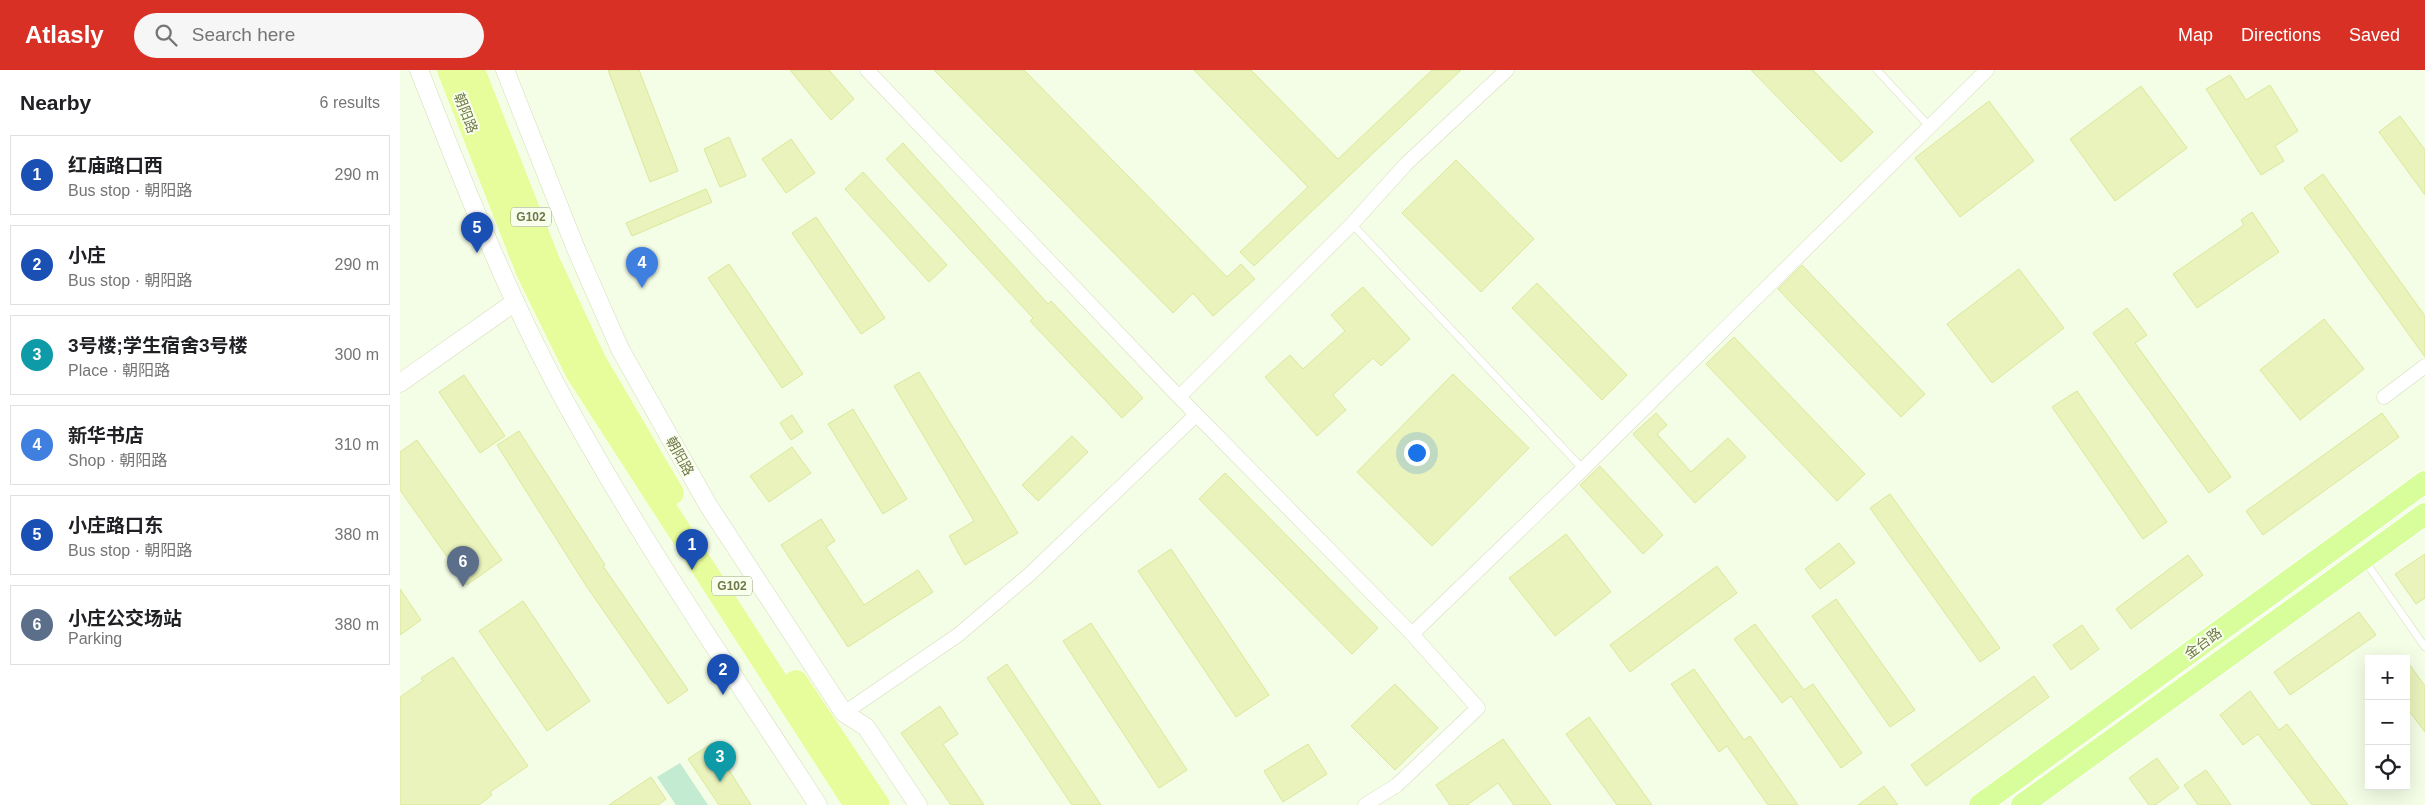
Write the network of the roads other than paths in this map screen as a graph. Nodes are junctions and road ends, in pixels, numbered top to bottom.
1 (419, 70) edge
2 (449, 70) edge
3 (473, 70) edge
4 (505, 70) edge
5 (866, 70) edge
6 (1507, 70) edge
7 (1877, 70) edge
8 (1987, 70) edge
9 (1929, 126) junction
10 (1352, 224) junction
11 (515, 302) junction
12 (620, 349) junction
13 (2425, 366) edge
14 (586, 367) junction
15 (400, 383) edge
16 (556, 383) junction
17 (2384, 397) dead end
18 (1179, 398) junction
19 (1196, 415) junction
20 (1583, 470) junction
21 (2425, 482) edge
22 (2425, 514) edge
23 (2363, 559) junction
24 (1412, 634) junction
25 (2425, 647) edge
26 (844, 714) junction
27 (818, 805) edge
28 (856, 805) edge
29 (878, 805) edge
30 (918, 805) edge
31 (1365, 805) edge
32 (1980, 805) edge
33 (2022, 805) edge

1 - 11 street, 朝阳路
2 - 14 highway, 朝阳路 / G102
3 - 14 highway, 朝阳路 / G102
4 - 12 street, 朝阳路
5 - 18 street
6 - 10 street
7 - 9 lane
8 - 9 street
9 - 20 street
10 - 18 street
10 - 20 lane
11 - 15 street
11 - 16 street, 朝阳路
12 - 14 street
12 - 26 street, 朝阳路
13 - 17 street
14 - 16 street
14 - 28 highway, 朝阳路 / G102
14 - 29 highway, 朝阳路 / G102
16 - 27 street, 朝阳路
18 - 19 street
19 - 24 street
19 - 26 street
20 - 24 street
21 - 32 main road, 金台路
22 - 23 main road, 金台路
23 - 25 lane
23 - 33 main road, 金台路
24 - 31 street
26 - 30 street, 朝阳路

